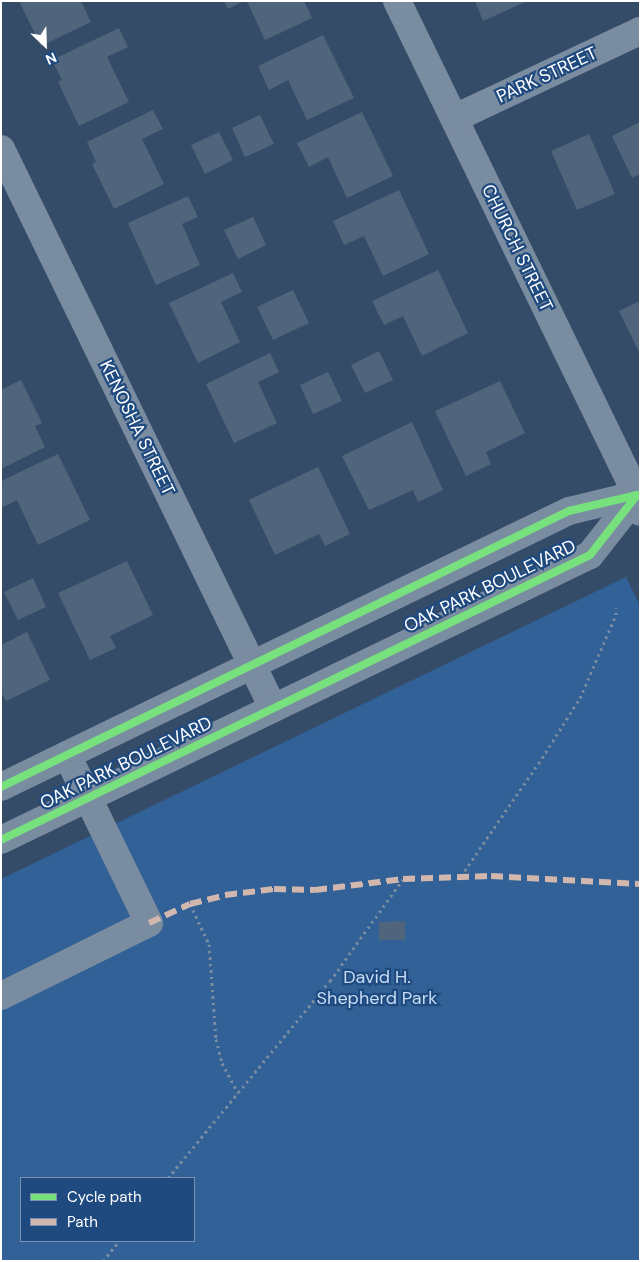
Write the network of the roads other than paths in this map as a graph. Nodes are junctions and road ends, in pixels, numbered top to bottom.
1 (397, 1) edge
2 (640, 31) edge
3 (455, 118) junction
4 (1, 149) edge
5 (639, 500) edge
6 (252, 664) junction
7 (273, 708) junction
8 (67, 755) junction
9 (1, 787) edge
10 (88, 798) junction
11 (1, 840) edge
12 (1, 996) edge

1 - 3 street, CHURCH STREET
2 - 3 street, PARK STREET
3 - 5 street, CHURCH STREET
4 - 6 street, KENOSHA STREET
5 - 6 street, OAK PARK BOULEVARD
5 - 7 street, OAK PARK BOULEVARD
6 - 7 street, KENOSHA STREET
6 - 8 street, OAK PARK BOULEVARD
7 - 10 street, OAK PARK BOULEVARD
8 - 9 street, OAK PARK BOULEVARD
8 - 10 street
10 - 11 street, OAK PARK BOULEVARD
10 - 12 street

